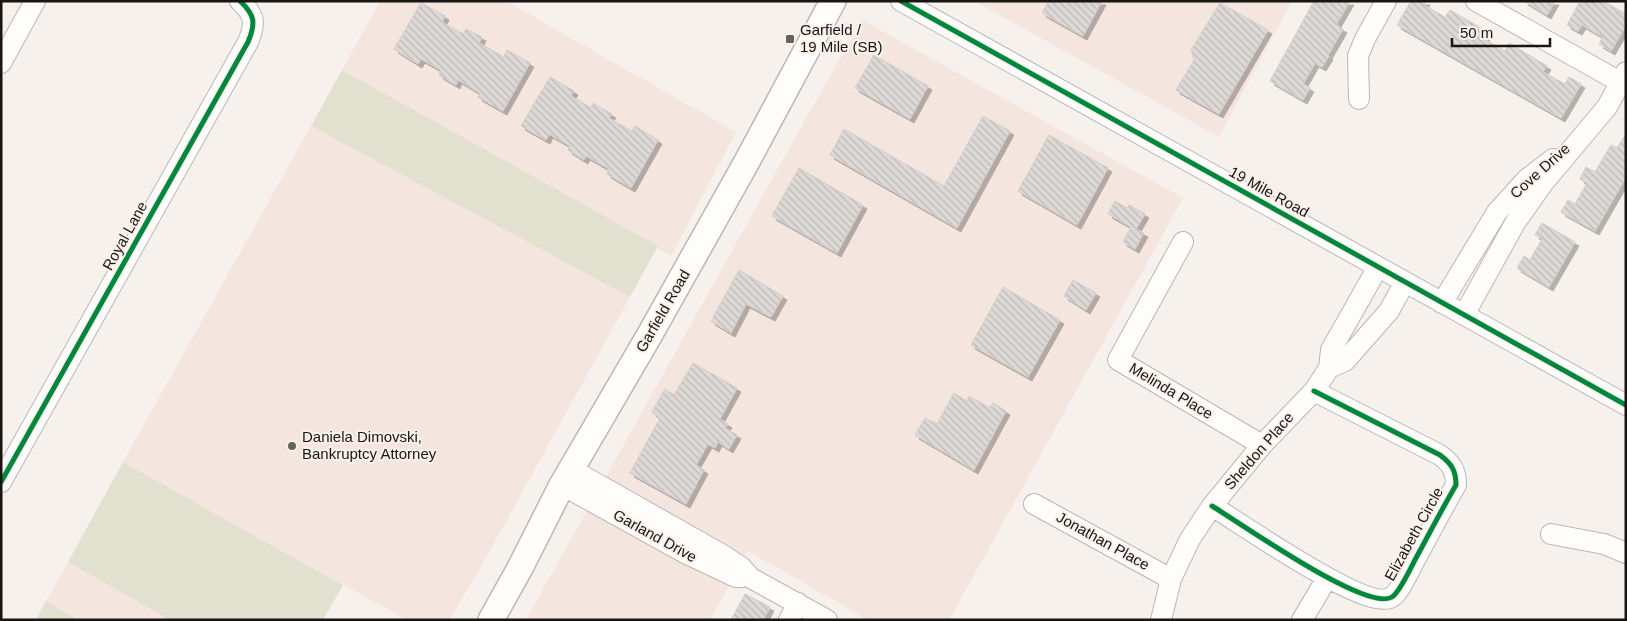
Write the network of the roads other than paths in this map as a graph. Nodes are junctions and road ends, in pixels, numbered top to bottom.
1 (35, 1) edge
2 (240, 1) edge
3 (833, 1) edge
4 (901, 1) edge
5 (1386, 1) edge
6 (1476, 1) edge
7 (1, 63) edge
8 (1623, 77) edge
9 (1359, 98) dead end
10 (1585, 131) junction
11 (1497, 212) junction
12 (1515, 223) junction
13 (1183, 242) dead end
14 (1378, 267) junction
15 (1405, 282) junction
16 (1442, 303) junction
17 (1464, 315) junction
18 (1329, 368) junction
19 (1314, 391) junction
20 (1626, 405) edge
21 (1262, 445) junction
22 (566, 477) junction
23 (1, 482) edge
24 (1034, 504) dead end
25 (1212, 506) junction
26 (1551, 534) dead end
27 (1626, 553) edge
28 (1327, 578) junction
29 (1171, 579) junction
30 (793, 612) edge
31 (491, 620) edge
32 (828, 620) edge
33 (1161, 620) edge
34 (1302, 620) edge

1 - 7 street
2 - 23 street, Royal Lane
3 - 22 main road, Garfield Road
4 - 14 street, 19 Mile Road
5 - 9 street
6 - 8 street
8 - 10 street, Cove Drive
10 - 11 street, Cove Drive
10 - 12 street, Cove Drive
11 - 12 street, Cove Drive
11 - 16 street, Cove Drive
12 - 17 street, Cove Drive
13 - 21 street, Melinda Place
14 - 15 street, 19 Mile Road
14 - 18 street, Sheldon Place
15 - 16 street, 19 Mile Road
15 - 18 street, Sheldon Place
16 - 17 street, 19 Mile Road
17 - 20 street, 19 Mile Road
18 - 19 street, Sheldon Place
19 - 21 street, Sheldon Place
19 - 28 street, Elizabeth Circle
21 - 25 street, Sheldon Place
22 - 30 street, Garland Drive
22 - 31 main road, Garfield Road
24 - 29 street, Jonathan Place
25 - 28 street, Elizabeth Circle
25 - 29 street, Sheldon Place
26 - 27 street
28 - 34 street
29 - 33 street, Sheldon Place
30 - 32 street, Garland Drive

